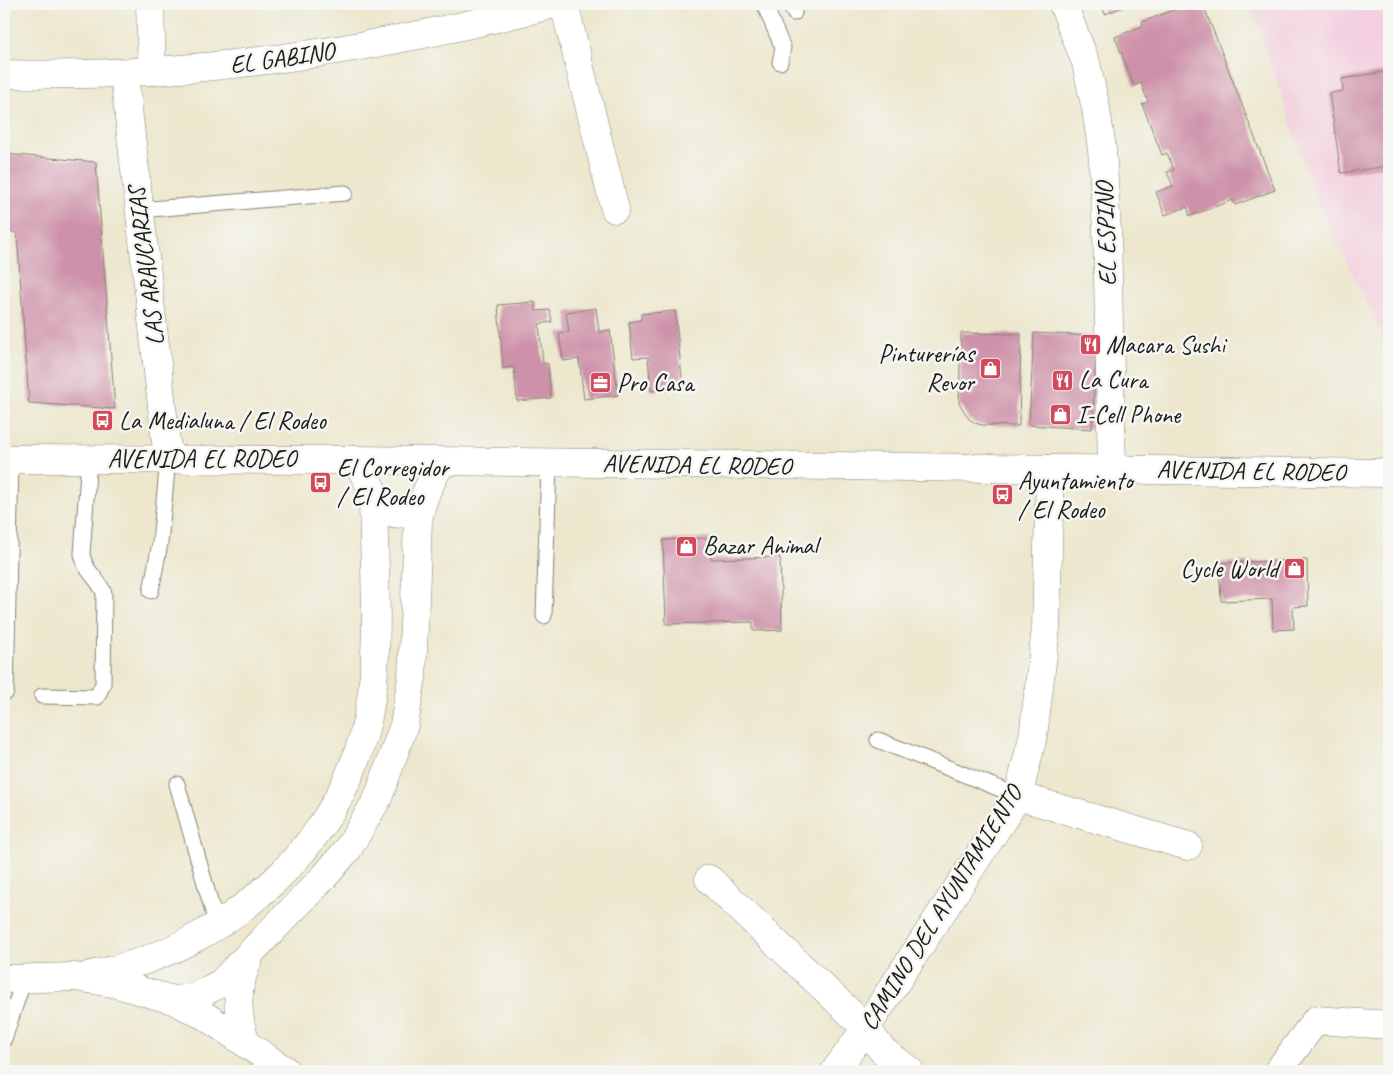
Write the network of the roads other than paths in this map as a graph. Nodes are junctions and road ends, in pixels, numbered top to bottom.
1 (150, 4) edge
2 (555, 4) edge
3 (564, 4) edge
4 (764, 4) edge
5 (1063, 4) edge
6 (780, 62) dead end
7 (152, 71) junction
8 (4, 74) edge
9 (124, 74) junction
10 (345, 192) dead end
11 (615, 209) dead end
12 (139, 210) junction
13 (7, 459) edge
14 (89, 459) junction
15 (168, 459) junction
16 (356, 460) junction
17 (442, 462) junction
18 (549, 464) junction
19 (1050, 469) junction
20 (1112, 470) junction
21 (1389, 473) edge
22 (373, 499) junction
23 (422, 502) junction
24 (151, 591) dead end
25 (544, 616) dead end
26 (6, 692) dead end
27 (42, 696) dead end
28 (878, 740) dead end
29 (177, 784) dead end
30 (1018, 796) junction
31 (1188, 846) dead end
32 (709, 879) dead end
33 (218, 926) junction
34 (251, 953) junction
35 (75, 978) junction
36 (14, 979) edge
37 (173, 1000) junction
38 (1389, 1025) edge
39 (866, 1028) junction
40 (4, 1038) edge
41 (246, 1043) junction
42 (286, 1071) edge
43 (835, 1071) edge
44 (910, 1071) edge
45 (1278, 1071) edge

1 - 7 street
2 - 7 street, EL GABINO
3 - 11 street
4 - 6 lane
5 - 20 street, EL ESPINO
7 - 9 street, EL GABINO
8 - 9 street, EL GABINO
9 - 12 street, LAS ARAUCARIAS
10 - 12 lane
12 - 15 street, LAS ARAUCARIAS
13 - 14 street, AVENIDA EL RODEO
13 - 26 lane
14 - 15 street, AVENIDA EL RODEO
14 - 27 lane
15 - 16 street, AVENIDA EL RODEO
15 - 24 lane
16 - 17 street, AVENIDA EL RODEO
16 - 22 street
17 - 18 street, AVENIDA EL RODEO
17 - 23 street
18 - 19 street, AVENIDA EL RODEO
18 - 25 lane
19 - 20 street, AVENIDA EL RODEO
19 - 30 street, CAMINO DEL AYUNTAMIENTO
20 - 21 street, AVENIDA EL RODEO
22 - 23 street
22 - 33 street
23 - 34 street
28 - 30 lane
29 - 33 lane
30 - 31 street
30 - 39 street, CAMINO DEL AYUNTAMIENTO
32 - 39 street
33 - 35 street
34 - 37 street
34 - 41 street
35 - 36 street
35 - 37 street
36 - 40 lane
37 - 41 street
38 - 45 street
39 - 43 street, CAMINO DEL AYUNTAMIENTO
39 - 44 street
41 - 42 street

